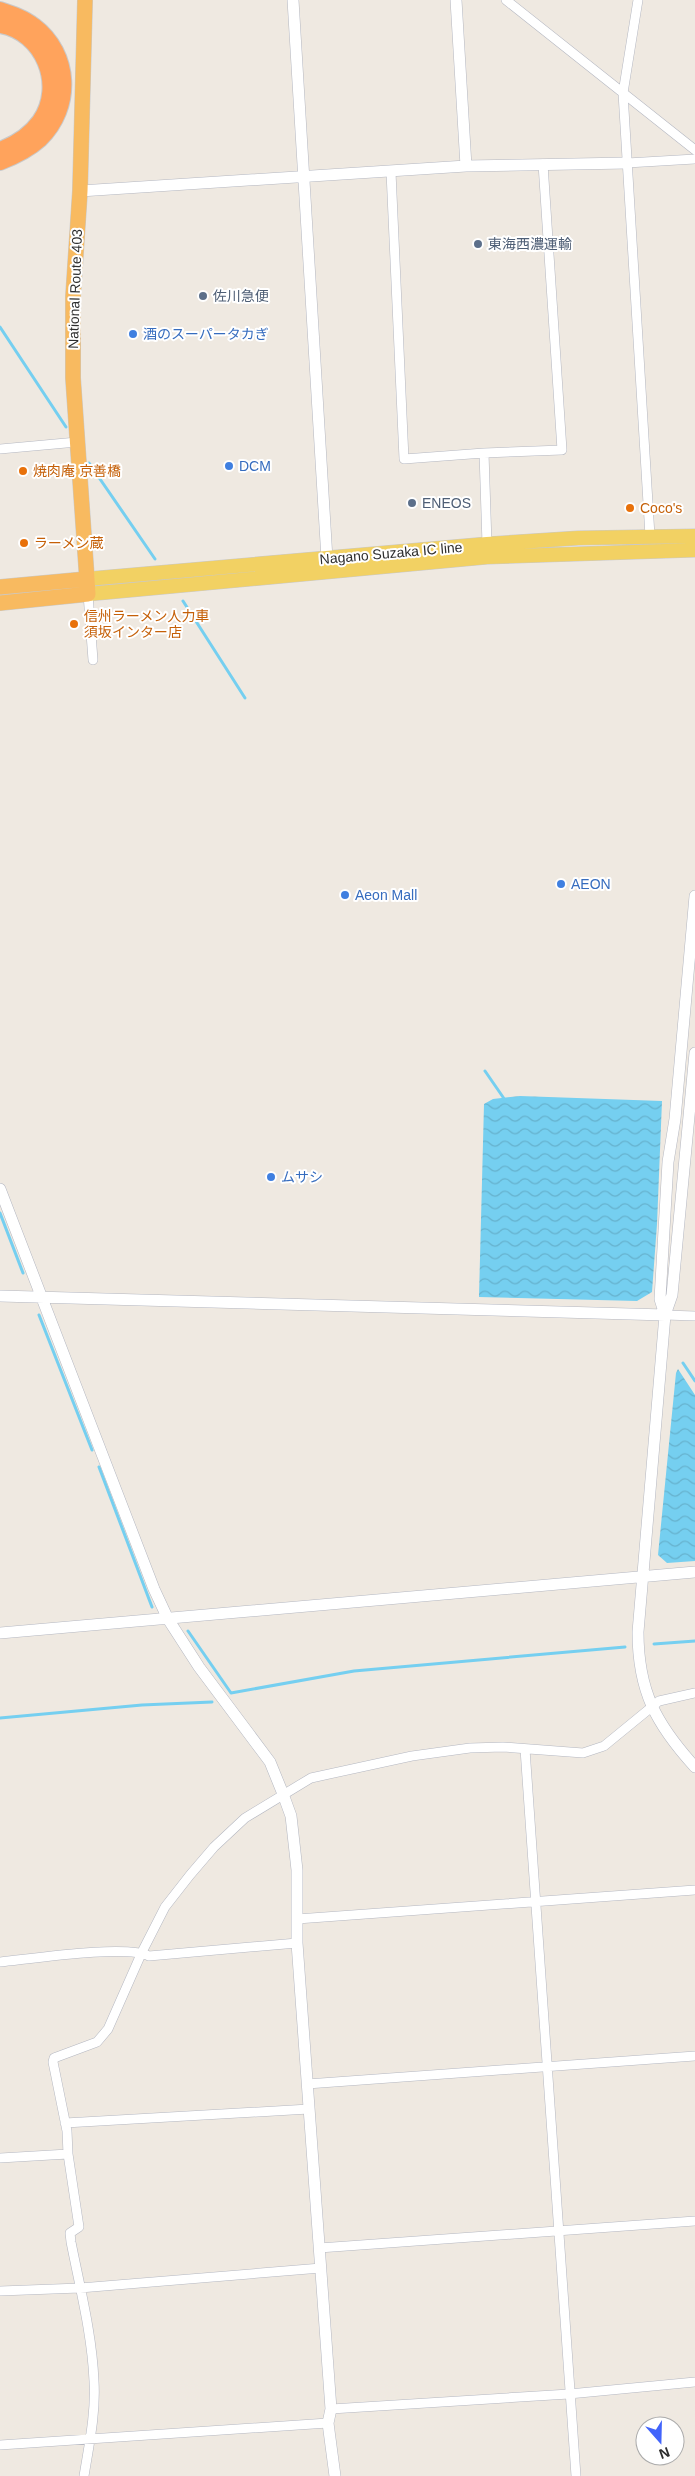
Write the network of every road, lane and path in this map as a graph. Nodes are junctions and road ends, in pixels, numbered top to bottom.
1 (85, 0) edge
2 (293, 0) edge
3 (456, 0) edge
4 (506, 0) edge
5 (638, 0) edge
6 (0, 10) edge
7 (0, 25) edge
8 (623, 93) junction
9 (0, 150) edge
10 (695, 150) edge
11 (695, 159) edge
12 (0, 162) edge
13 (627, 163) junction
14 (543, 164) junction
15 (466, 166) junction
16 (391, 172) junction
17 (302, 178) junction
18 (80, 191) junction
19 (77, 442) junction
20 (0, 450) edge
21 (484, 453) junction
22 (650, 536) junction
23 (695, 536) edge
24 (487, 544) junction
25 (695, 550) edge
26 (326, 559) junction
27 (87, 579) junction
28 (0, 587) edge
29 (88, 594) junction
30 (0, 603) edge
31 (92, 660) dead end
32 (695, 896) edge
33 (695, 1053) edge
34 (0, 1189) edge
35 (0, 1296) edge
36 (43, 1297) junction
37 (665, 1314) junction
38 (695, 1316) edge
39 (695, 1572) edge
40 (643, 1577) junction
41 (168, 1619) junction
42 (0, 1633) edge
43 (695, 1693) edge
44 (651, 1707) junction
45 (525, 1749) junction
46 (695, 1767) edge
47 (283, 1794) junction
48 (695, 1890) edge
49 (536, 1902) junction
50 (297, 1919) junction
51 (297, 1943) junction
52 (142, 1952) junction
53 (0, 1962) edge
54 (695, 2056) edge
55 (548, 2066) junction
56 (307, 2084) junction
57 (309, 2109) junction
58 (65, 2123) junction
59 (68, 2154) junction
60 (0, 2158) edge
61 (695, 2221) edge
62 (558, 2229) junction
63 (319, 2248) junction
64 (321, 2268) junction
65 (80, 2288) junction
66 (0, 2292) edge
67 (695, 2382) edge
68 (569, 2394) junction
69 (331, 2409) junction
70 (328, 2423) junction
71 (90, 2439) junction
72 (0, 2446) edge
73 (84, 2476) edge
74 (335, 2476) edge
75 (576, 2476) edge

1 - 18 highway, National Route 403
2 - 17 street
3 - 15 street
4 - 8 street
5 - 8 street
6 - 12 highway
7 - 9 highway
8 - 10 street
8 - 13 street
11 - 13 street
13 - 14 street
13 - 22 street
14 - 15 street
14 - 21 street
15 - 16 street
16 - 17 street
16 - 21 street
17 - 18 street
17 - 26 street
18 - 19 highway, National Route 403
19 - 20 street
19 - 27 highway, National Route 403
21 - 24 street
22 - 23 main road, Nagano Suzaka IC line
22 - 24 main road, Nagano Suzaka IC line
24 - 26 main road, Nagano Suzaka IC line
25 - 29 main road, Nagano Suzaka IC line
26 - 27 main road, Nagano Suzaka IC line
27 - 28 highway
27 - 29 highway, National Route 403
29 - 30 highway
29 - 31 street
32 - 37 street
33 - 37 street
34 - 36 street
35 - 36 street
36 - 37 street
36 - 41 street
37 - 38 street
37 - 40 street
39 - 40 street
40 - 41 street
40 - 44 street
41 - 42 street
41 - 47 street
43 - 44 street
44 - 45 street
44 - 46 street
45 - 47 street
45 - 49 street
47 - 50 street
47 - 52 street
48 - 49 street
49 - 50 street
49 - 55 street
50 - 51 street
51 - 52 street
51 - 56 street
52 - 53 street
52 - 58 street
54 - 55 street
55 - 56 street
55 - 62 street
56 - 57 street
57 - 58 street
57 - 63 street
58 - 59 street
59 - 60 street
59 - 65 street
61 - 62 street
62 - 63 street
62 - 68 street
63 - 64 street
64 - 65 street
64 - 69 street
65 - 66 street
65 - 71 street
67 - 68 street
68 - 69 street
68 - 75 street
69 - 70 street
70 - 71 street
70 - 74 street
71 - 72 street
71 - 73 street

